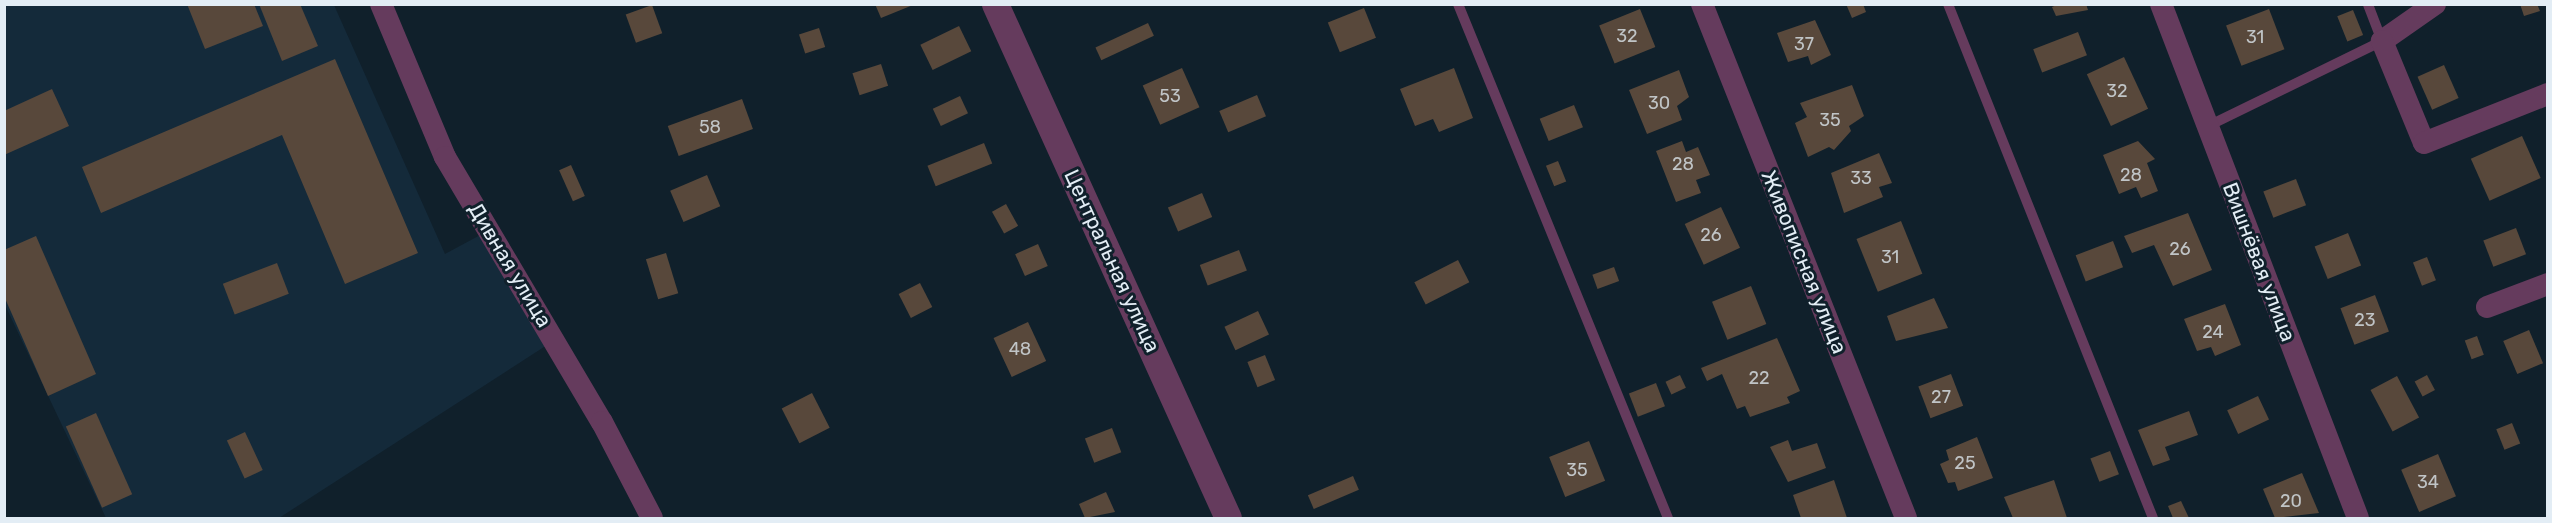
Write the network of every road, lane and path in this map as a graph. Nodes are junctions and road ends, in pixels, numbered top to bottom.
1 (381, 4) edge
2 (995, 4) edge
3 (1458, 4) edge
4 (1702, 4) edge
5 (1948, 4) edge
6 (2161, 4) edge
7 (2368, 4) edge
8 (2435, 4) edge
9 (2382, 41) junction
10 (2547, 94) edge
11 (2206, 127) junction
12 (2547, 284) edge
13 (2487, 307) dead end
14 (652, 519) edge
15 (1228, 519) edge
16 (1668, 519) edge
17 (1906, 519) edge
18 (2153, 519) edge
19 (2358, 519) edge

1 - 14 street, Дивная улица
2 - 15 street, Центральная улица
3 - 16 lane
4 - 17 street, Живописная улица
5 - 18 lane
6 - 11 street, Вишнёвая улица
7 - 9 lane
8 - 9 street
9 - 10 street
9 - 11 lane
11 - 19 street, Вишнёвая улица
12 - 13 street

